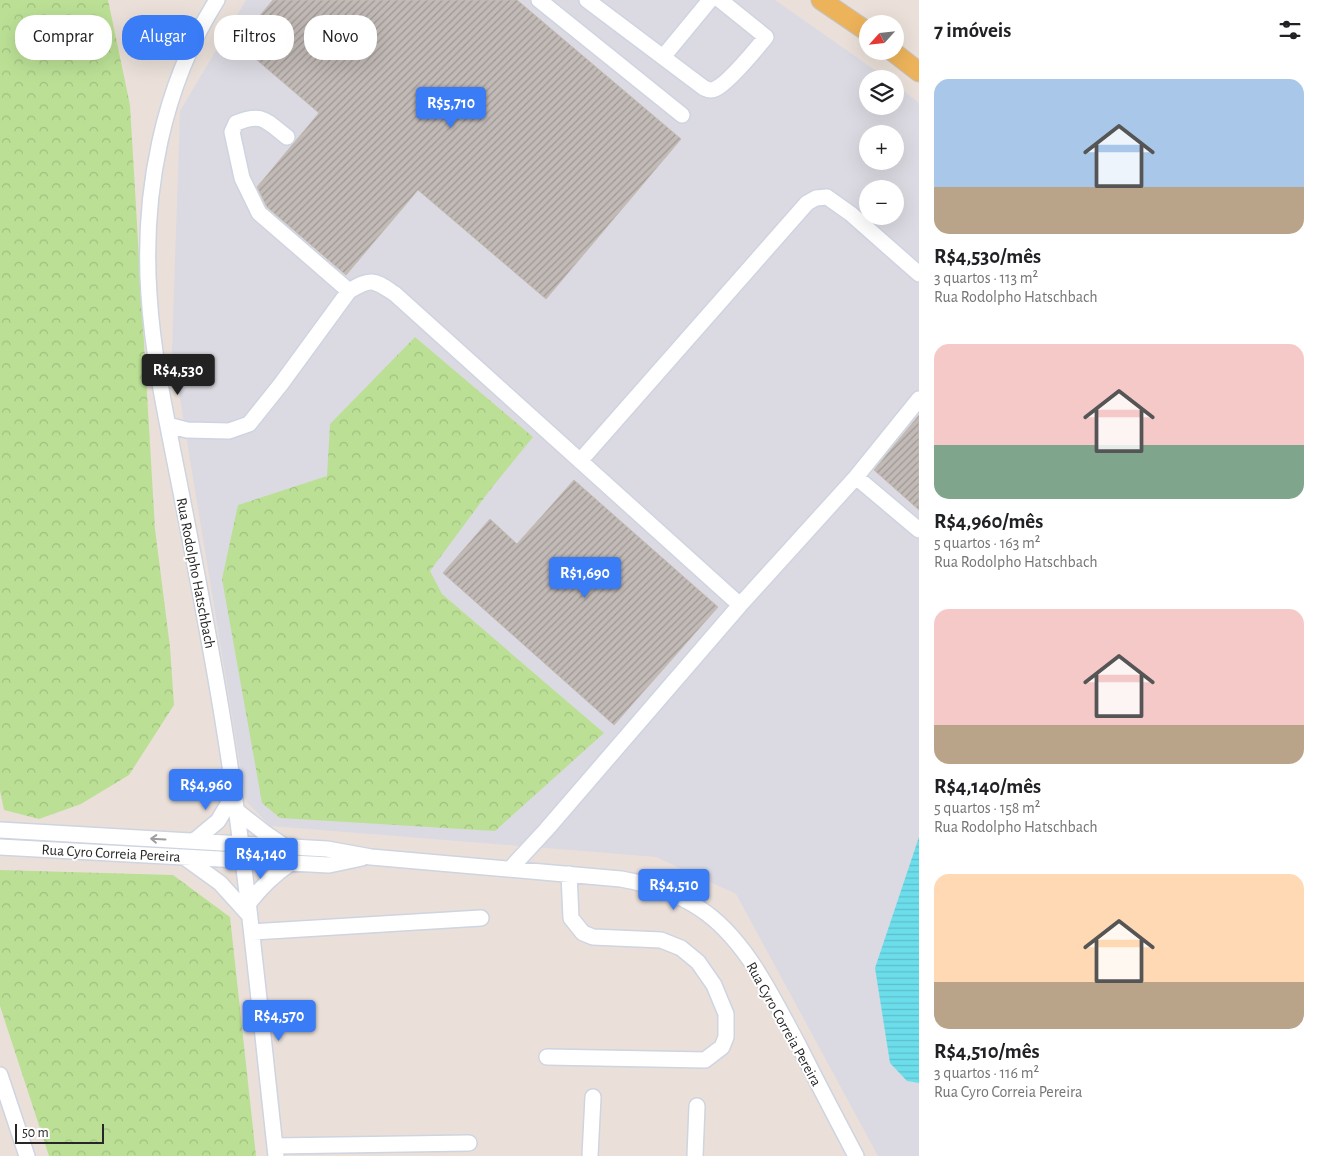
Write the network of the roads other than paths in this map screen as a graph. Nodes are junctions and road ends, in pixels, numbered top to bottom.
1 (217, 0) edge
2 (539, 0) edge
3 (587, 0) edge
4 (710, 0) edge
5 (720, 0) edge
6 (822, 0) edge
7 (859, 26) edge
8 (663, 57) junction
9 (904, 60) edge
10 (919, 72) edge
11 (682, 116) dead end
12 (287, 137) dead end
13 (919, 274) edge
14 (349, 292) junction
15 (919, 399) edge
16 (168, 425) junction
17 (580, 461) junction
18 (856, 477) junction
19 (919, 530) edge
20 (740, 605) junction
21 (234, 794) junction
22 (237, 811) junction
23 (0, 830) edge
24 (194, 842) junction
25 (242, 844) junction
26 (0, 846) edge
27 (285, 847) junction
28 (184, 857) junction
29 (371, 857) junction
30 (244, 860) junction
31 (290, 863) junction
32 (510, 869) junction
33 (569, 874) junction
34 (249, 909) junction
35 (481, 918) dead end
36 (252, 932) junction
37 (547, 1057) dead end
38 (0, 1075) edge
39 (593, 1097) dead end
40 (697, 1106) dead end
41 (469, 1142) dead end
42 (275, 1151) edge
43 (28, 1156) edge
44 (590, 1156) edge
45 (695, 1156) edge
46 (856, 1156) edge

1 - 16 street, Rua Rodolpho Hatschbach
2 - 11 street
3 - 8 street
4 - 8 street
5 - 8 street
6 - 7 main road
9 - 10 main road
12 - 14 street
13 - 17 street
14 - 16 street
14 - 17 street
15 - 18 street
16 - 21 street, Rua Rodolpho Hatschbach
17 - 20 street
18 - 19 street
18 - 20 street
20 - 32 street
21 - 22 street, Rua Rodolpho Hatschbach
21 - 24 street
22 - 25 street, Rua Rodolpho Hatschbach
22 - 27 street
24 -> 23 street, Rua Cyro Correia Pereira
24 - 25 street, Rua Cyro Correia Pereira
25 - 27 street, Rua Cyro Correia Pereira
25 - 30 street, Rua Rodolpho Hatschbach
26 - 28 street, Rua Cyro Correia Pereira
27 - 29 street, Rua Cyro Correia Pereira
28 - 30 street, Rua Cyro Correia Pereira
28 - 34 street
29 - 31 street, Rua Cyro Correia Pereira
29 - 32 street, Rua Cyro Correia Pereira
30 - 31 street, Rua Cyro Correia Pereira
30 - 34 street, Rua Rodolpho Hatschbach
31 - 34 street
32 - 33 street, Rua Cyro Correia Pereira
33 - 37 street
33 - 46 street, Rua Cyro Correia Pereira
34 - 36 street, Rua Rodolpho Hatschbach
35 - 36 street
36 - 42 street, Rua Rodolpho Hatschbach
38 - 43 street
39 - 44 street
40 - 45 street
41 - 42 street

